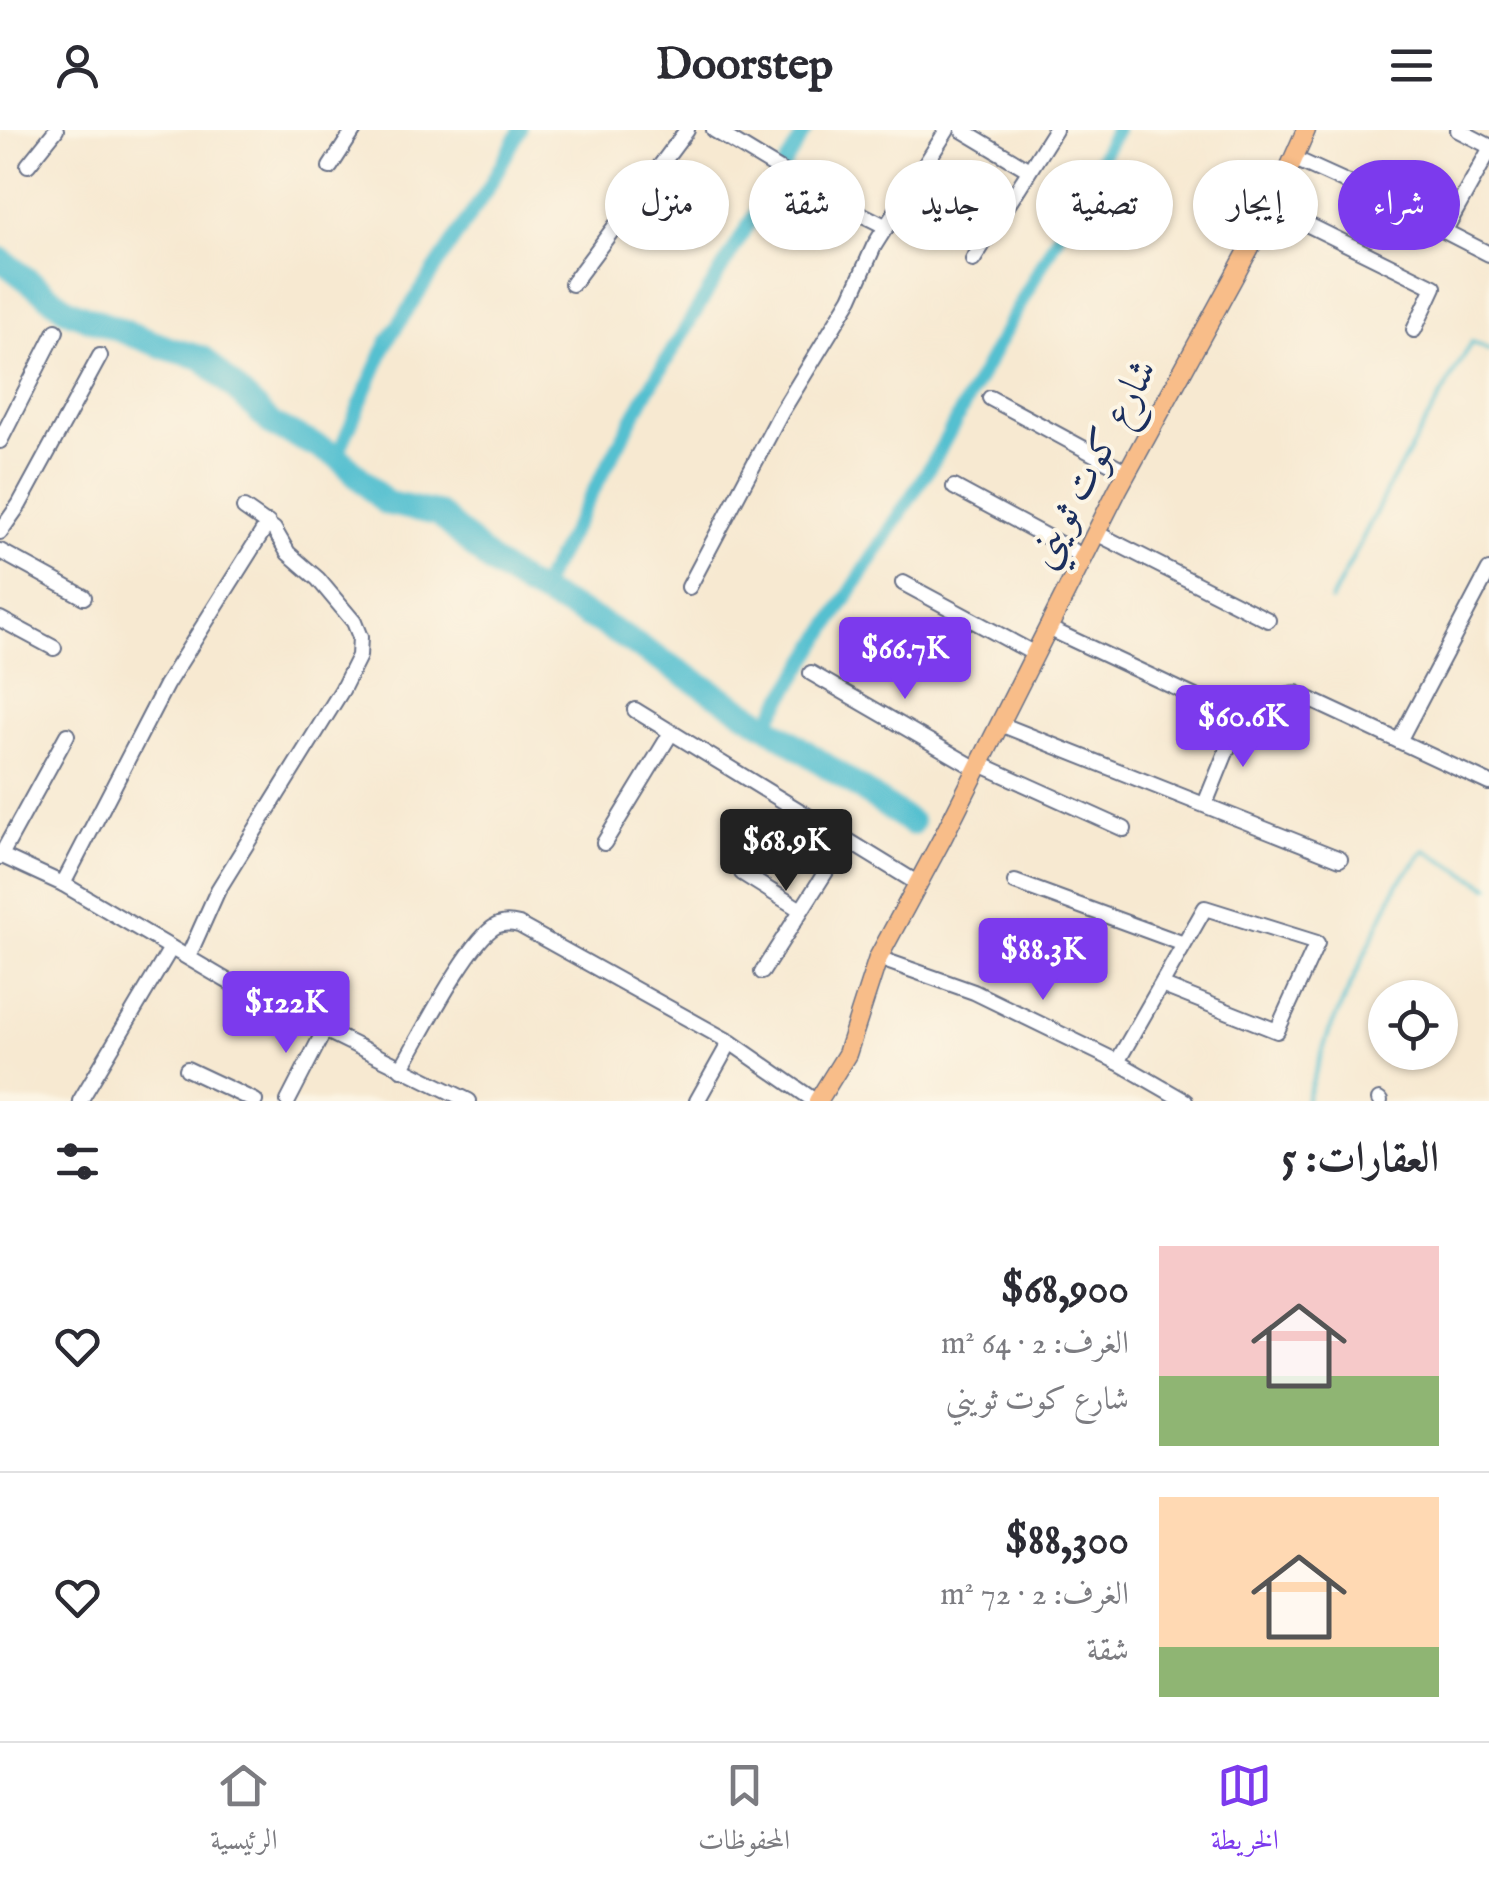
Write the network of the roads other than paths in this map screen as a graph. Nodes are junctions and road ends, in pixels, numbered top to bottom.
1 (56, 130) edge
2 (354, 130) edge
3 (686, 130) edge
4 (714, 130) edge
5 (947, 130) edge
6 (962, 130) edge
7 (1054, 130) edge
8 (1306, 130) edge
9 (1458, 130) edge
10 (1489, 149) edge
11 (1293, 158) joint
12 (928, 160) edge
13 (28, 165) dead end
14 (330, 168) dead end
15 (1028, 170) junction
16 (1338, 179) edge
17 (1460, 202) edge
18 (885, 226) edge
19 (885, 230) edge
20 (1318, 230) edge
21 (1460, 238) edge
22 (1248, 250) edge
23 (1489, 254) edge
24 (972, 260) dead end
25 (572, 284) dead end
26 (1414, 330) dead end
27 (56, 331) dead end
28 (100, 356) dead end
29 (990, 398) dead end
30 (0, 441) edge
31 (1127, 472) junction
32 (954, 487) dead end
33 (244, 508) dead end
34 (268, 522) junction
35 (0, 532) edge
36 (1096, 533) junction
37 (0, 552) edge
38 (1084, 557) junction
39 (1489, 570) edge
40 (903, 584) dead end
41 (689, 587) dead end
42 (84, 597) dead end
43 (0, 619) edge
44 (1268, 620) dead end
45 (1048, 628) junction
46 (54, 648) dead end
47 (1035, 654) junction
48 (811, 673) dead end
49 (635, 710) dead end
50 (1240, 718) junction
51 (1000, 724) junction
52 (672, 733) junction
53 (66, 735) dead end
54 (1399, 741) junction
55 (979, 767) junction
56 (1489, 783) edge
57 (1205, 804) junction
58 (1124, 829) dead end
59 (846, 840) junction
60 (604, 843) dead end
61 (0, 856) edge
62 (1340, 859) dead end
63 (742, 873) dead end
64 (1016, 882) dead end
65 (916, 883) junction
66 (63, 884) junction
67 (801, 910) junction
68 (1184, 944) junction
69 (172, 948) junction
70 (188, 957) junction
71 (878, 958) junction
72 (762, 972) dead end
73 (1161, 984) junction
74 (324, 1031) junction
75 (730, 1042) junction
76 (1117, 1062) junction
77 (187, 1068) dead end
78 (401, 1069) junction
79 (80, 1101) edge
80 (255, 1101) edge
81 (288, 1101) edge
82 (469, 1101) edge
83 (698, 1101) edge
84 (816, 1101) edge
85 (1185, 1101) edge

1 - 13 street
2 - 14 street
3 - 25 street
4 - 18 street
5 - 12 street
6 - 15 street
7 - 15 street
8 - 11 main road, شارع كوت ثويني
9 - 10 street
10 - 17 street
11 - 16 street
15 - 24 street
19 - 41 street
20 - 26 street
21 - 23 street
22 - 31 main road, شارع كوت ثويني
27 - 30 street
28 - 35 street
29 - 31 street
31 - 36 main road, شارع كوت ثويني
32 - 38 street
33 - 34 street
34 - 66 street
34 - 70 street
36 - 38 main road, شارع كوت ثويني
36 - 44 street
37 - 42 street
38 - 45 main road, شارع كوت ثويني
39 - 54 street
40 - 47 street
43 - 46 street
45 - 47 main road, شارع كوت ثويني
45 - 50 street
47 - 51 main road, شارع كوت ثويني
48 - 55 street
49 - 52 street
50 - 54 street
50 - 57 street
51 - 55 main road, شارع كوت ثويني
51 - 57 street
52 - 59 street
52 - 60 street
53 - 61 street
54 - 56 street
55 - 58 street
55 - 65 main road, شارع كوت ثويني
57 - 62 street
59 - 65 street
59 - 67 street
61 - 66 street
63 - 67 street
64 - 68 street
65 - 71 main road, شارع كوت ثويني
66 - 69 street
67 - 72 street
68 - 73 street
68 - 73 street
69 - 70 street
69 - 79 street
70 - 74 street
71 - 76 street
71 - 84 main road, شارع كوت ثويني
73 - 76 street
74 - 78 street
74 - 81 street
75 - 78 street
75 - 83 street
75 - 84 street
76 - 85 street
77 - 80 street
78 - 82 street

